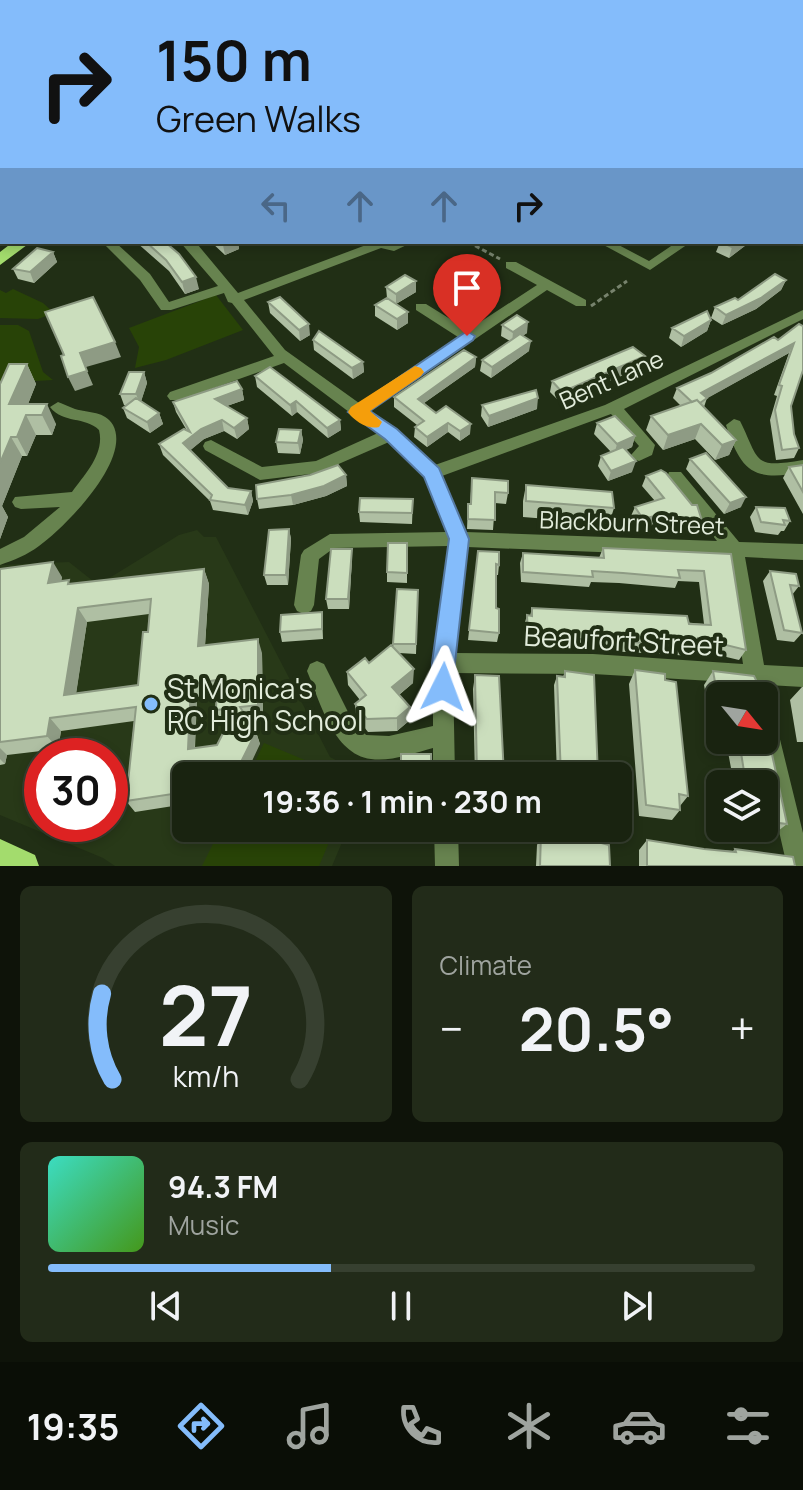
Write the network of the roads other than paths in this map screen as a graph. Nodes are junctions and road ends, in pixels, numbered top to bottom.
1 (20, 244) edge
2 (110, 244) edge
3 (189, 244) edge
4 (376, 244) edge
5 (383, 244) edge
6 (402, 244) edge
7 (608, 244) edge
8 (682, 244) edge
9 (0, 260) edge
10 (511, 265) road end
11 (547, 284) junction
12 (229, 293) junction
13 (581, 303) road end
14 (421, 307) dead end
15 (798, 319) edge
16 (467, 336) junction
17 (285, 357) junction
18 (175, 396) dead end
19 (58, 407) dead end
20 (614, 407) junction
21 (357, 412) junction
22 (734, 425) dead end
23 (391, 434) junction
24 (211, 446) dead end
25 (639, 455) dead end
26 (803, 466) edge
27 (432, 473) junction
28 (675, 477) dead end
29 (77, 499) junction
30 (21, 502) dead end
31 (459, 539) junction
32 (735, 550) junction
33 (803, 552) edge
34 (0, 557) edge
35 (304, 605) dead end
36 (443, 663) junction
37 (317, 671) dead end
38 (754, 674) junction
39 (803, 677) edge
40 (756, 682) edge
41 (443, 734) junction
42 (772, 754) edge
43 (444, 762) edge
44 (446, 842) edge
45 (0, 854) edge
46 (24, 866) edge
47 (447, 866) edge
48 (799, 866) edge

1 - 9 main road
2 - 12 street
3 - 12 street
4 - 12 street
5 - 6 street
7 - 8 street
10 - 11 street
11 - 13 street
11 - 16 street
12 - 17 street
14 - 16 street
15 - 20 street, Bent Lane
16 - 21 street
17 - 18 street
17 - 21 street
19 - 29 street
20 - 25 street
20 - 27 street, Bent Lane
21 - 23 street
22 - 26 street
23 - 24 street
23 - 27 street
27 - 31 street
28 - 32 street
29 - 30 street
29 - 34 street
31 - 32 street, Blackburn Street
31 - 35 street, Blackburn Street
31 - 36 street
32 - 33 street, Blackburn Street
32 - 38 street
36 - 38 street, Beaufort Street
36 - 41 street
37 - 41 street
38 - 39 street, Beaufort Street
38 - 40 street
41 - 43 street
42 - 48 street
44 - 47 street
45 - 46 main road

